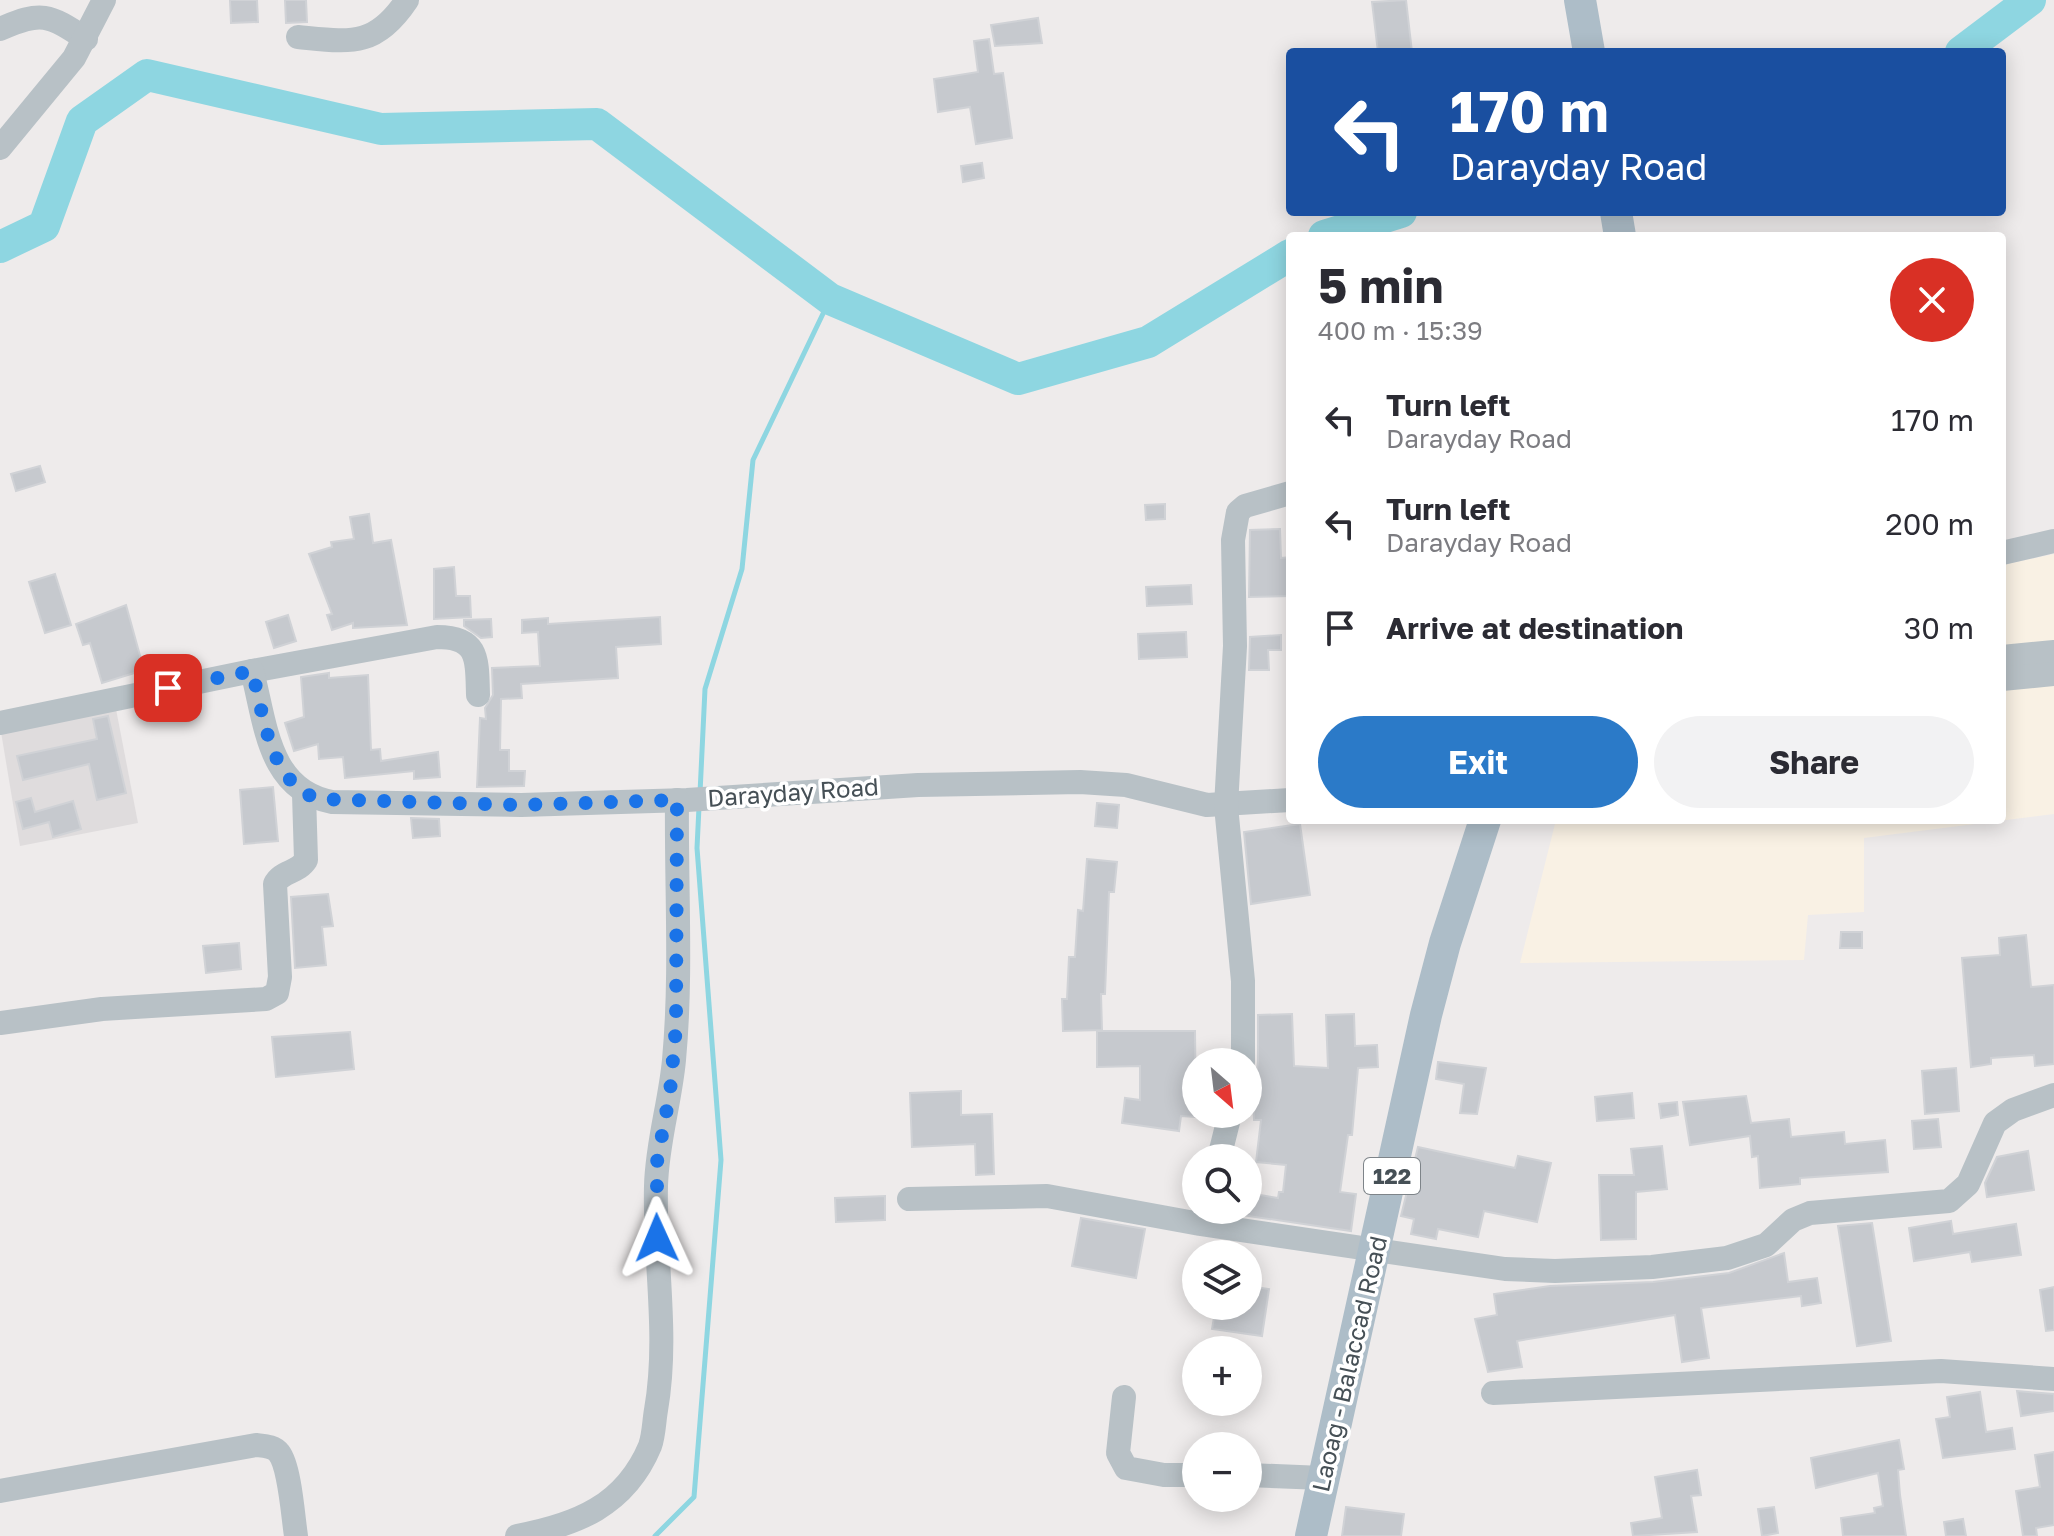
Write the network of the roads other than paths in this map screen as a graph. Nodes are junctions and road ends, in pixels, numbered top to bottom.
1 (104, 0) edge
2 (407, 0) edge
3 (1580, 0) edge
4 (0, 29) edge
5 (298, 37) dead end
6 (86, 39) junction
7 (1588, 48) edge
8 (0, 148) edge
9 (1286, 494) edge
10 (2054, 541) edge
11 (2006, 552) edge
12 (2054, 652) edge
13 (2006, 657) edge
14 (252, 671) junction
15 (2054, 674) edge
16 (2006, 679) edge
17 (478, 695) dead end
18 (0, 723) edge
19 (304, 794) junction
20 (682, 800) junction
21 (1286, 800) edge
22 (1226, 806) junction
23 (1484, 824) edge
24 (0, 1023) edge
25 (1243, 1048) edge
26 (2054, 1095) edge
27 (909, 1199) dead end
28 (1182, 1214) edge
29 (1240, 1224) edge
30 (1377, 1249) junction
31 (2054, 1379) edge
32 (1493, 1393) dead end
33 (1124, 1397) dead end
34 (1182, 1474) edge
35 (1262, 1476) edge
36 (1323, 1478) junction
37 (0, 1491) edge
38 (296, 1536) edge
39 (517, 1536) edge
40 (1311, 1536) edge

1 - 6 street
2 - 5 street
3 - 7 main road
4 - 6 street
6 - 8 street
9 - 22 street
10 - 11 street
12 - 13 street
14 - 17 street
14 - 18 street
14 - 19 street
15 - 16 street
19 - 20 street, Darayday Road
19 - 24 street
20 - 22 street, Darayday Road
20 - 39 street
21 - 22 street, Darayday Road
22 - 25 street
23 - 30 main road, Laoag - Balaccad Road / 122
26 - 30 street
27 - 28 street
29 - 30 street
30 - 36 main road, Laoag - Balaccad Road / 122
31 - 32 street
33 - 34 street
35 - 36 street
36 - 40 main road, Laoag - Balaccad Road / 122
37 - 38 street

